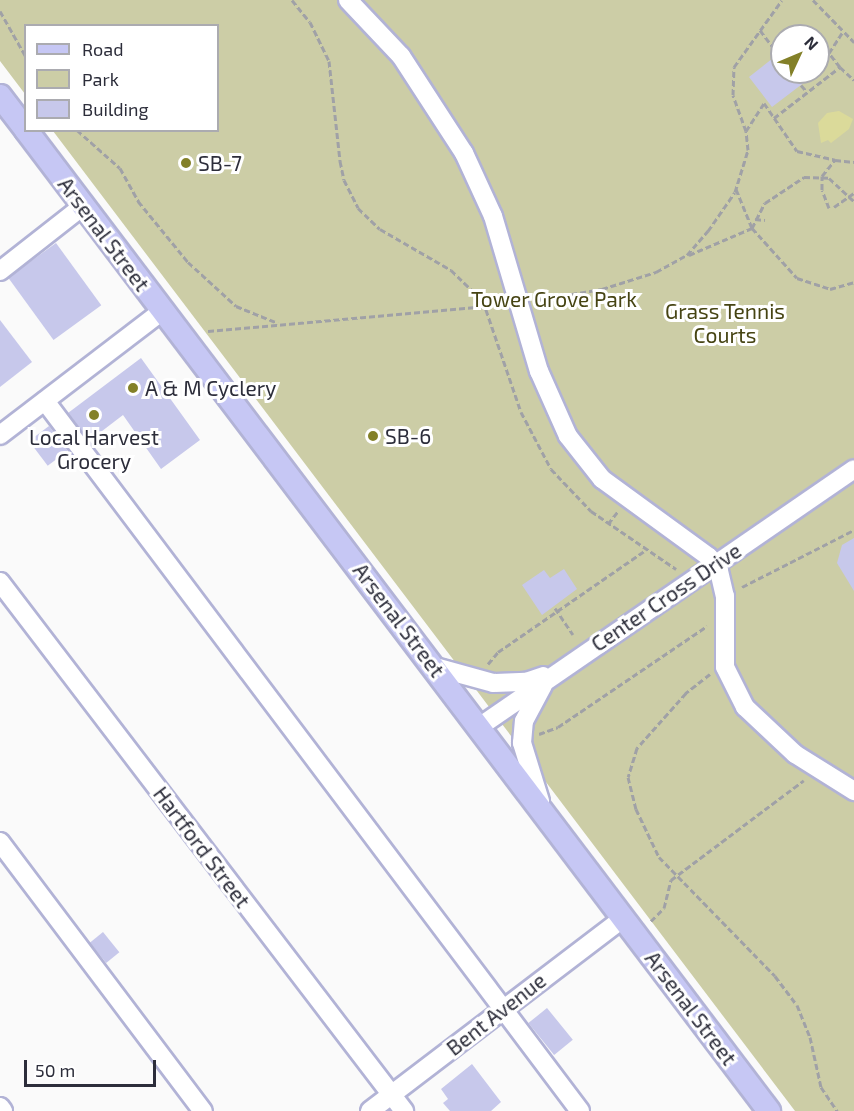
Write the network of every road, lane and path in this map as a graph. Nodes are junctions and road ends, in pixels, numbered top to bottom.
1 (292, 0) edge
2 (348, 0) edge
3 (782, 0) edge
4 (813, 0) edge
5 (0, 11) edge
6 (760, 30) junction
7 (842, 33) junction
8 (854, 42) edge
9 (770, 43) edge
10 (24, 53) edge
11 (840, 67) junction
12 (854, 80) edge
13 (801, 85) dead end
14 (807, 92) junction
15 (0, 96) edge
16 (774, 118) junction
17 (24, 127) edge
18 (746, 130) junction
19 (28, 132) edge
20 (79, 132) edge
21 (835, 160) junction
22 (854, 162) edge
23 (822, 176) junction
24 (736, 189) junction
25 (854, 193) edge
26 (850, 196) junction
27 (854, 201) edge
28 (83, 206) junction
29 (834, 207) dead end
30 (829, 208) dead end
31 (755, 219) junction
32 (765, 220) dead end
33 (752, 228) junction
34 (687, 255) junction
35 (0, 271) edge
36 (854, 282) edge
37 (532, 301) dead end
38 (505, 305) dead end
39 (487, 308) junction
40 (162, 311) junction
41 (279, 323) junction
42 (208, 331) dead end
43 (45, 401) junction
44 (0, 435) edge
45 (854, 469) edge
46 (620, 509) dead end
47 (608, 524) junction
48 (854, 530) edge
49 (646, 550) junction
50 (715, 564) junction
51 (672, 566) dead end
52 (3, 591) edge
53 (726, 604) junction
54 (556, 609) junction
55 (573, 635) dead end
56 (435, 667) junction
57 (725, 667) junction
58 (486, 673) dead end
59 (554, 673) junction
60 (479, 727) junction
61 (531, 734) dead end
62 (818, 770) junction
63 (854, 791) edge
64 (547, 818) junction
65 (0, 842) edge
66 (676, 876) junction
67 (623, 918) junction
68 (651, 921) dead end
69 (502, 1008) junction
70 (392, 1095) junction
71 (0, 1107) edge
72 (3, 1111) edge
73 (203, 1111) edge
74 (370, 1111) edge
75 (405, 1111) edge
76 (580, 1111) edge
77 (769, 1111) edge
78 (837, 1111) edge

1 - 39 path
2 - 50 street
3 - 6 path
4 - 7 path
5 - 10 path
6 - 9 path
6 - 18 path
7 - 8 path
7 - 11 path
11 - 12 path
11 - 14 path
13 - 14 path
14 - 16 path
15 - 17 main road, Arsenal Street
16 - 18 path
16 - 21 path
18 - 24 path
19 - 28 main road, Arsenal Street
20 - 41 path
21 - 22 path
21 - 23 path
23 - 26 path
23 - 30 path
23 - 31 path
24 - 33 path
24 - 34 path
25 - 26 path
26 - 27 path
26 - 29 path
28 - 35 street
28 - 40 main road, Arsenal Street
31 - 32 path
31 - 33 path
33 - 34 path
33 - 36 path
34 - 37 path
38 - 39 path
39 - 41 path
39 - 47 path
40 - 43 street
40 - 56 main road, Arsenal Street
41 - 42 path
43 - 44 street
43 - 69 street
45 - 50 street, Center Cross Drive
46 - 47 path
47 - 49 path
48 - 53 path
49 - 51 path
49 - 54 path
50 - 53 street
50 - 59 street, Center Cross Drive
52 - 70 street, Hartford Street
53 - 57 street
53 - 61 path
54 - 55 path
54 - 58 path
56 - 59 street
56 - 60 main road, Arsenal Street
57 - 62 street
57 - 66 path
59 - 60 street, Center Cross Drive
59 - 64 street
60 - 64 main road, Arsenal Street
62 - 63 street
62 - 66 path
64 - 67 main road, Arsenal Street
65 - 73 street
66 - 68 path
66 - 78 path
67 - 69 street, Bent Avenue
67 - 77 main road, Arsenal Street
69 - 70 street, Bent Avenue
69 - 76 street
70 - 74 street, Bent Avenue
70 - 75 street, Hartford Street
71 - 72 street

